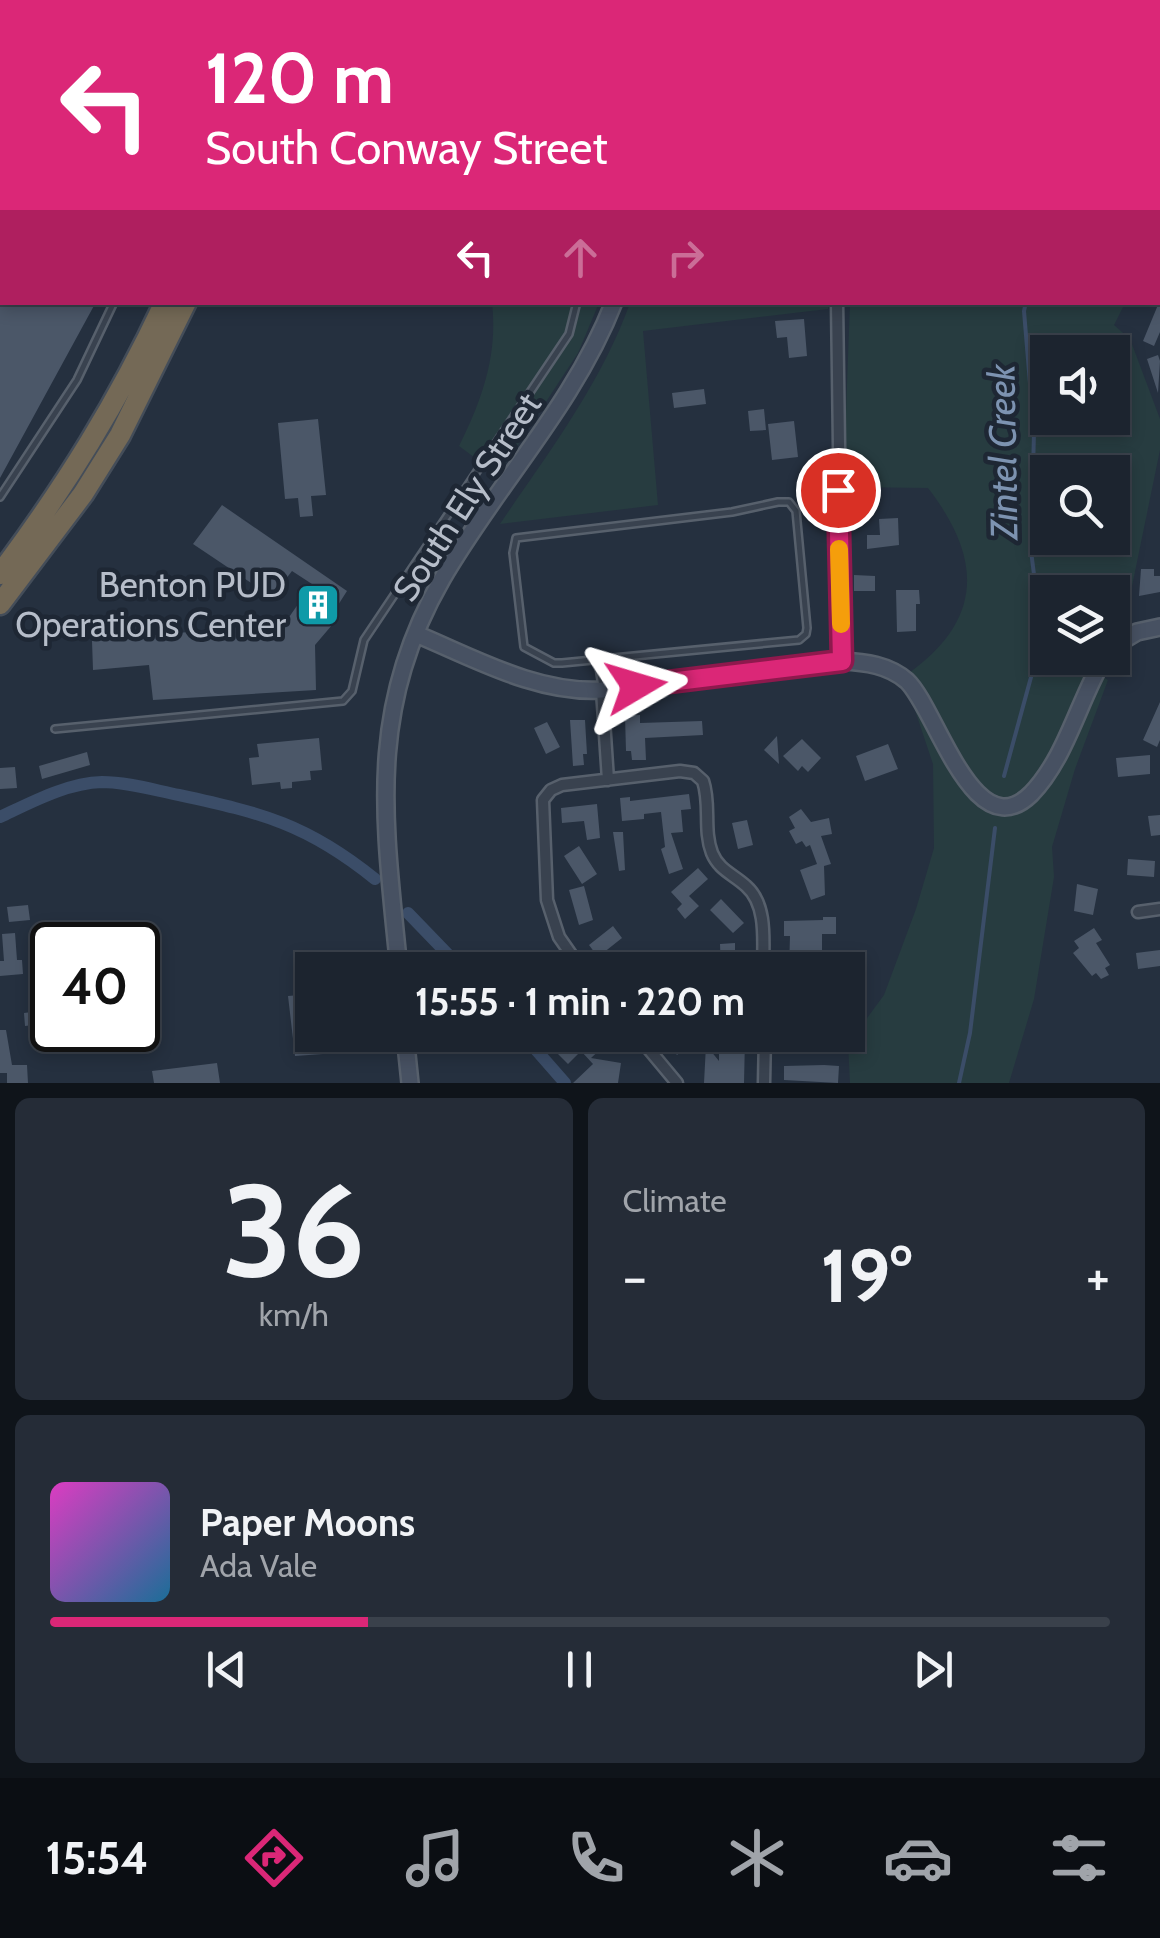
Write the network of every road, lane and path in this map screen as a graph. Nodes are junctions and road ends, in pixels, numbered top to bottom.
1 (113, 305) edge
2 (164, 305) edge
3 (185, 305) edge
4 (577, 305) edge
5 (613, 305) edge
6 (836, 305) edge
7 (0, 498) edge
8 (0, 574) edge
9 (0, 604) edge
10 (1160, 627) edge
11 (416, 634) junction
12 (1130, 637) edge
13 (598, 660) junction
14 (842, 661) junction
15 (1095, 675) edge
16 (602, 690) junction
17 (55, 729) dead end
18 (608, 780) junction
19 (1160, 909) edge
20 (1138, 912) dead end
21 (398, 952) edge
22 (569, 952) edge
23 (762, 952) edge
24 (407, 1052) edge
25 (651, 1052) edge
26 (765, 1052) edge
27 (410, 1083) edge
28 (677, 1083) edge
29 (764, 1083) edge

1 - 7 lane
2 - 8 highway
3 - 9 highway
4 - 17 lane
5 - 11 street, South Ely Street
6 - 14 street
10 - 12 street
11 - 16 street
11 - 21 street, South Ely Street
13 - 13 lane
13 - 16 lane
14 - 15 street
14 - 16 street
16 - 18 street
18 - 22 street
18 - 23 street
19 - 20 street
24 - 27 street
25 - 28 street
26 - 29 street

